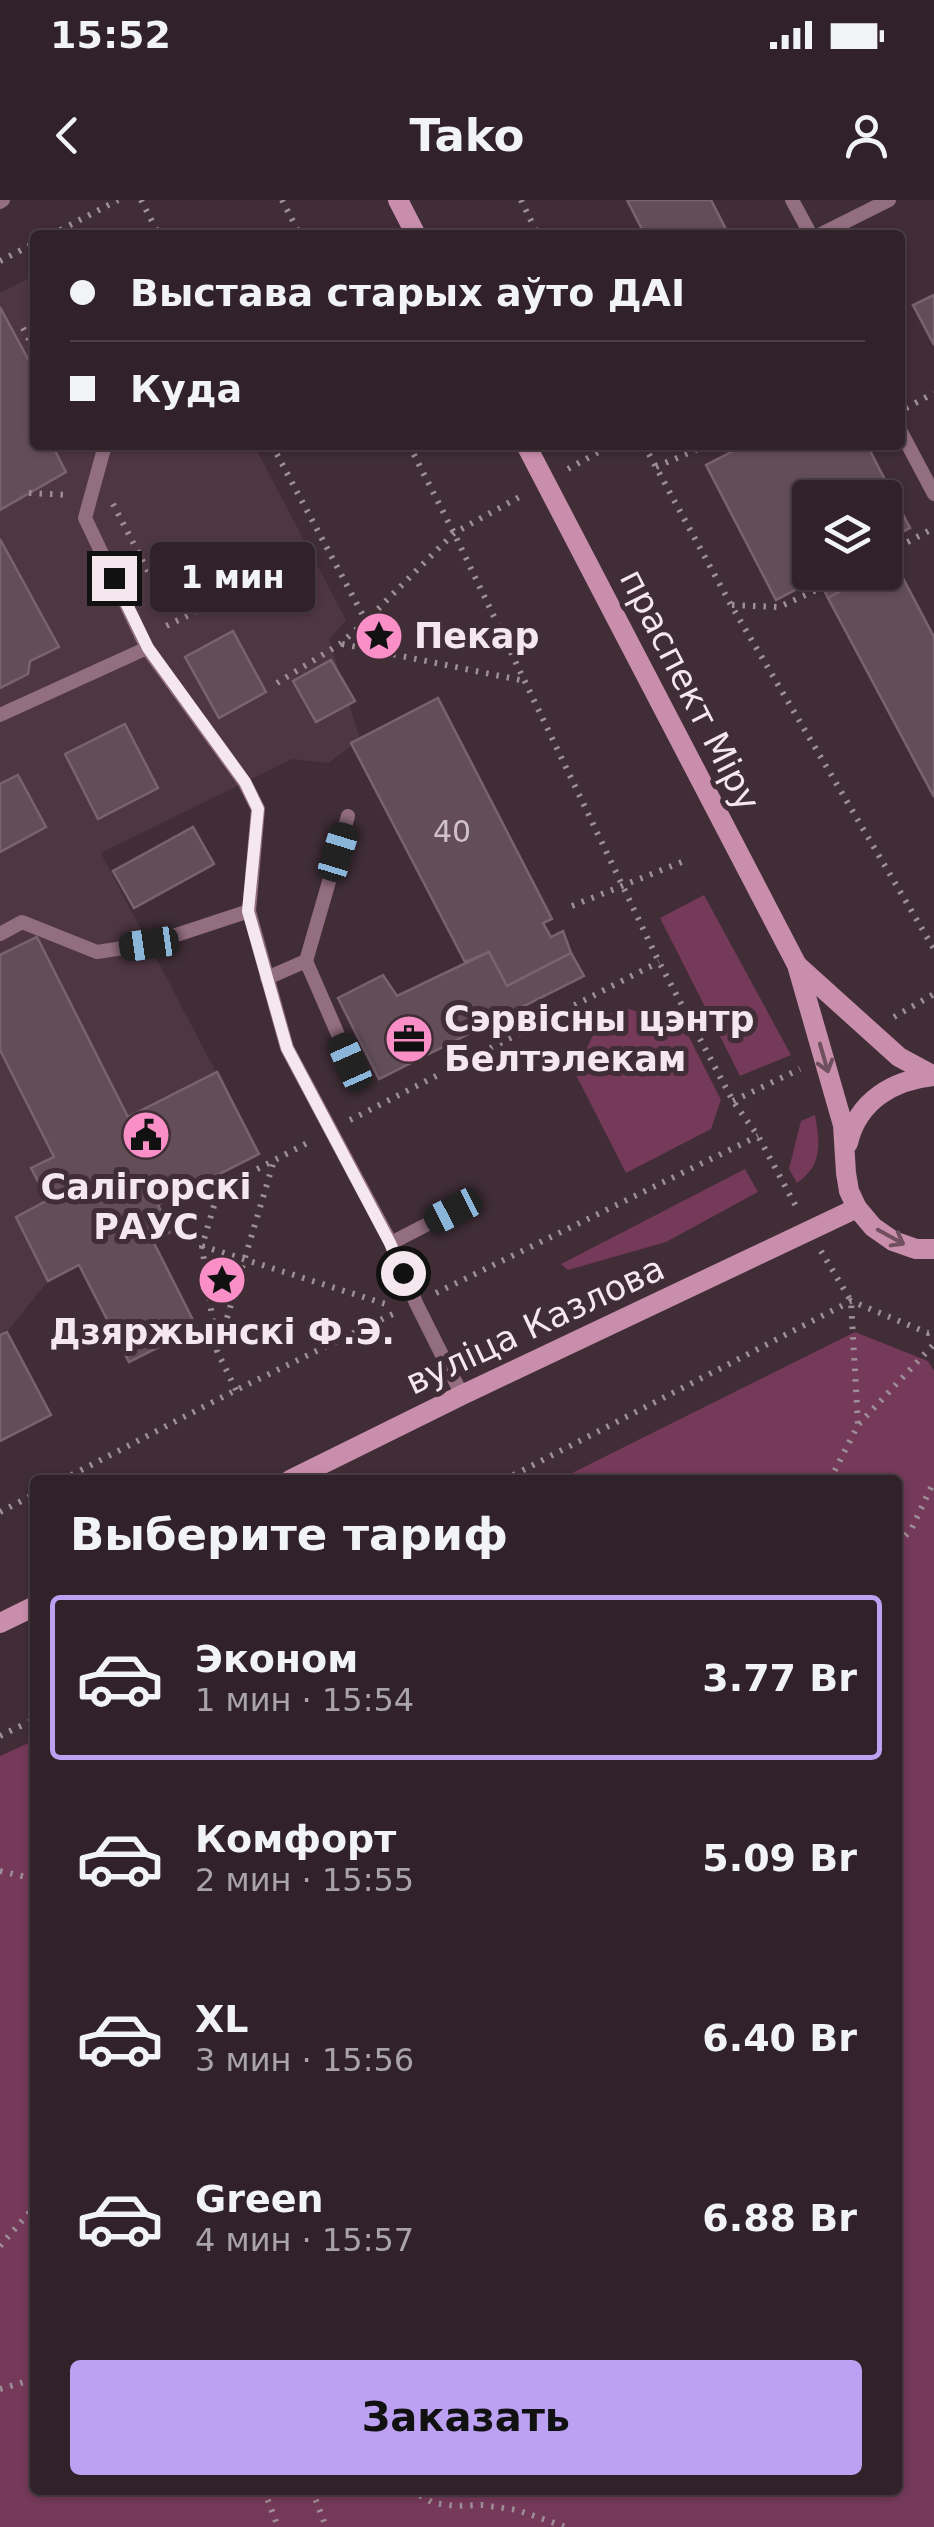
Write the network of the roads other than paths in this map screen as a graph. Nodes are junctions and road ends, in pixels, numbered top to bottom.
1 (398, 200) edge
2 (792, 200) edge
3 (888, 200) edge
4 (413, 230) edge
5 (808, 230) edge
6 (829, 230) edge
7 (905, 439) edge
8 (104, 450) edge
9 (529, 450) edge
10 (934, 494) edge
11 (148, 648) junction
12 (0, 715) edge
13 (348, 816) dead end
14 (248, 911) junction
15 (0, 934) edge
16 (306, 961) junction
17 (796, 965) junction
18 (267, 978) junction
19 (350, 1062) dead end
20 (934, 1076) edge
21 (845, 1154) junction
22 (857, 1208) junction
23 (453, 1211) dead end
24 (390, 1243) junction
25 (934, 1249) edge
26 (462, 1395) junction
27 (300, 1475) edge
28 (30, 1608) edge
29 (0, 1623) edge

1 - 4 main road
2 - 5 lane
3 - 6 lane
7 - 10 lane
8 - 11 lane
9 - 17 main road, праспект Міру
11 - 12 lane
11 - 14 lane
13 - 16 lane
14 - 15 lane
14 - 18 lane
16 - 18 lane
16 - 19 lane
17 - 20 main road
17 -> 21 main road
18 - 24 lane
20 - 21 main road
21 - 22 main road
22 -> 25 main road
22 - 26 main road, вуліца Казлова
23 - 24 lane
24 - 26 lane
26 - 27 main road, вуліца Казлова
28 - 29 main road

